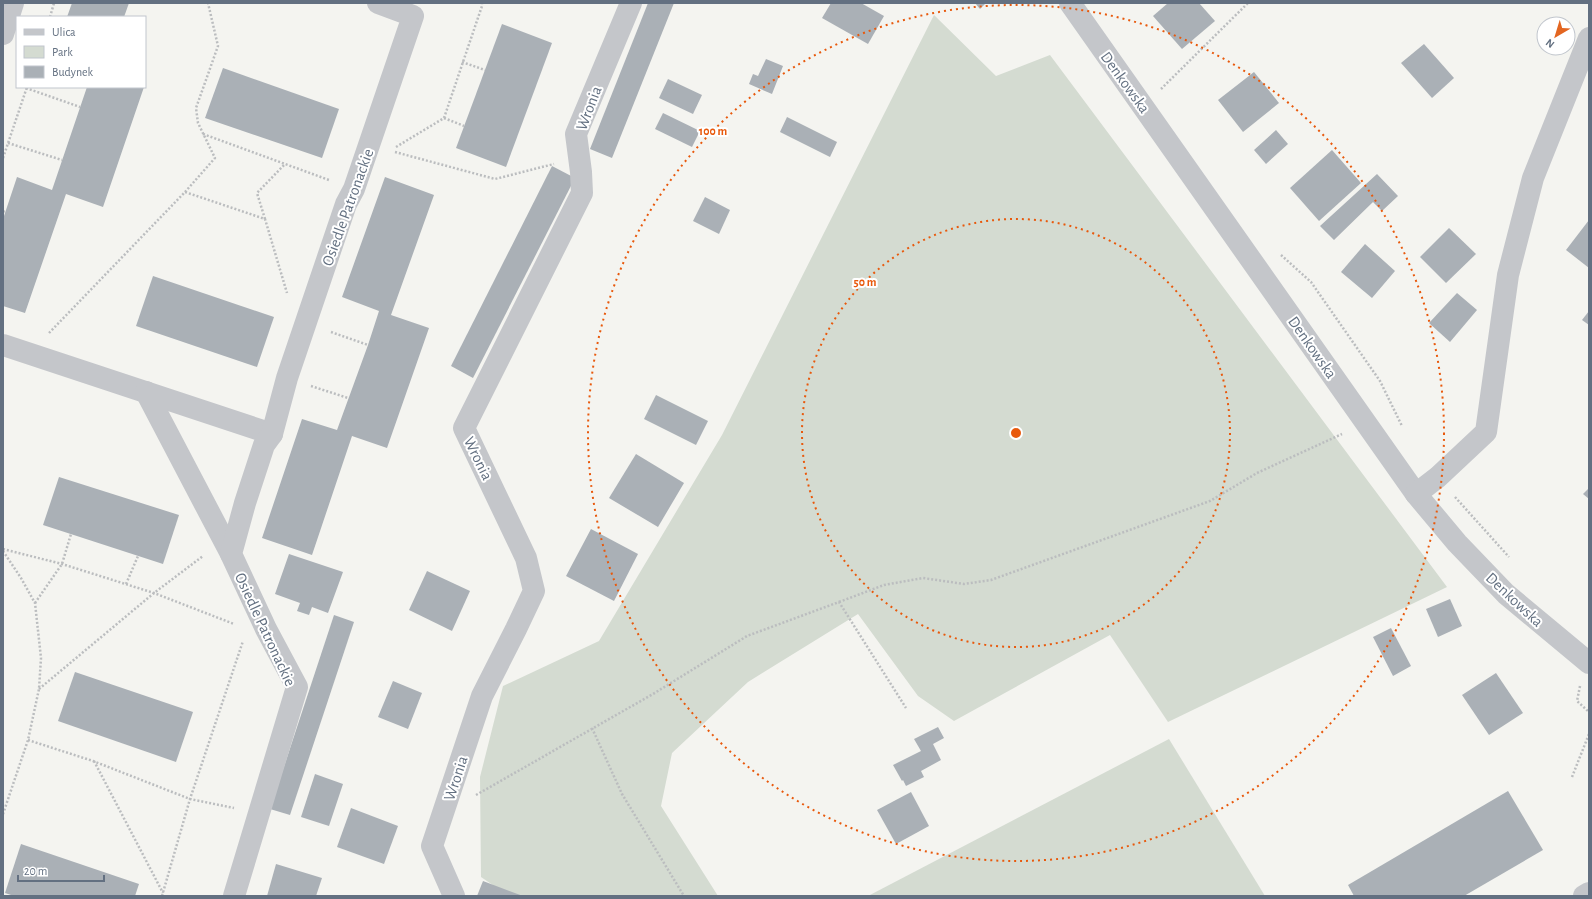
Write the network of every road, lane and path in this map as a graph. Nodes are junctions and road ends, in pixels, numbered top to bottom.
1 (13, 3) edge
2 (54, 3) edge
3 (208, 3) edge
4 (378, 3) edge
5 (482, 3) edge
6 (631, 3) edge
7 (1070, 3) edge
8 (1248, 3) edge
9 (50, 16) edge
10 (3, 34) edge
11 (1589, 38) edge
12 (462, 62) junction
13 (485, 70) dead end
14 (1158, 82) dead end
15 (26, 88) edge
16 (29, 88) edge
17 (1162, 88) junction
18 (1142, 104) junction
19 (80, 107) dead end
20 (444, 118) junction
21 (464, 126) dead end
22 (203, 134) junction
23 (8, 143) junction
24 (3, 158) edge
25 (62, 160) dead end
26 (285, 164) junction
27 (581, 172) junction
28 (354, 189) junction
29 (185, 192) junction
30 (265, 219) junction
31 (1280, 254) dead end
32 (303, 330) junction
33 (368, 344) dead end
34 (3, 345) edge
35 (29, 353) junction
36 (287, 378) junction
37 (146, 392) junction
38 (348, 398) dead end
39 (1404, 431) dead end
40 (1345, 433) dead end
41 (272, 434) junction
42 (1438, 477) junction
43 (1416, 494) junction
44 (71, 534) dead end
45 (227, 547) junction
46 (3, 550) edge
47 (138, 556) dead end
48 (1511, 559) dead end
49 (62, 564) junction
50 (126, 584) junction
51 (154, 593) junction
52 (839, 602) junction
53 (35, 603) junction
54 (256, 629) junction
55 (1589, 663) edge
56 (39, 689) junction
57 (906, 708) dead end
58 (592, 728) junction
59 (1589, 734) edge
60 (28, 740) junction
61 (93, 761) junction
62 (1572, 777) dead end
63 (190, 800) junction
64 (3, 814) edge
65 (259, 814) junction
66 (443, 815) junction
67 (1589, 893) edge
68 (162, 894) edge
69 (234, 896) edge
70 (454, 896) edge
71 (684, 896) edge
72 (1584, 896) edge

1 - 10 street
2 - 9 path
3 - 22 path
4 - 28 street, Osiedle Patronackie
5 - 12 path
6 - 27 street, Wronia
7 - 18 street, Denkowska
8 - 17 path
11 - 42 street
12 - 13 path
12 - 20 path
14 - 17 path
15 - 23 path
16 - 19 path
17 - 18 path
18 - 43 street, Denkowska
20 - 21 path
20 - 27 path
22 - 26 path
22 - 29 path
23 - 24 path
23 - 25 path
26 - 28 path
26 - 30 path
27 - 66 street, Wronia
28 - 32 street, Osiedle Patronackie
29 - 30 path
29 - 35 path
30 - 32 path
31 - 39 path
32 - 33 path
32 - 36 street, Osiedle Patronackie
34 - 35 street
35 - 37 street
36 - 38 path
36 - 41 street, Osiedle Patronackie
37 - 41 street
37 - 45 street
40 - 52 path
41 - 45 street, Osiedle Patronackie
42 - 43 street
42 - 48 path
43 - 55 street, Denkowska
44 - 49 path
45 - 51 path
45 - 54 street, Osiedle Patronackie
46 - 49 path
46 - 53 path
47 - 50 path
49 - 50 path
49 - 53 path
50 - 51 path
51 - 54 path
51 - 56 path
52 - 57 path
52 - 58 path
53 - 56 path
54 - 63 path
54 - 65 street, Osiedle Patronackie
56 - 60 path
58 - 66 path
58 - 71 path
59 - 62 path
60 - 61 path
60 - 64 path
61 - 63 path
61 - 68 path
63 - 65 path
63 - 68 path
65 - 69 street, Osiedle Patronackie
66 - 70 street, Wronia
67 - 72 street

